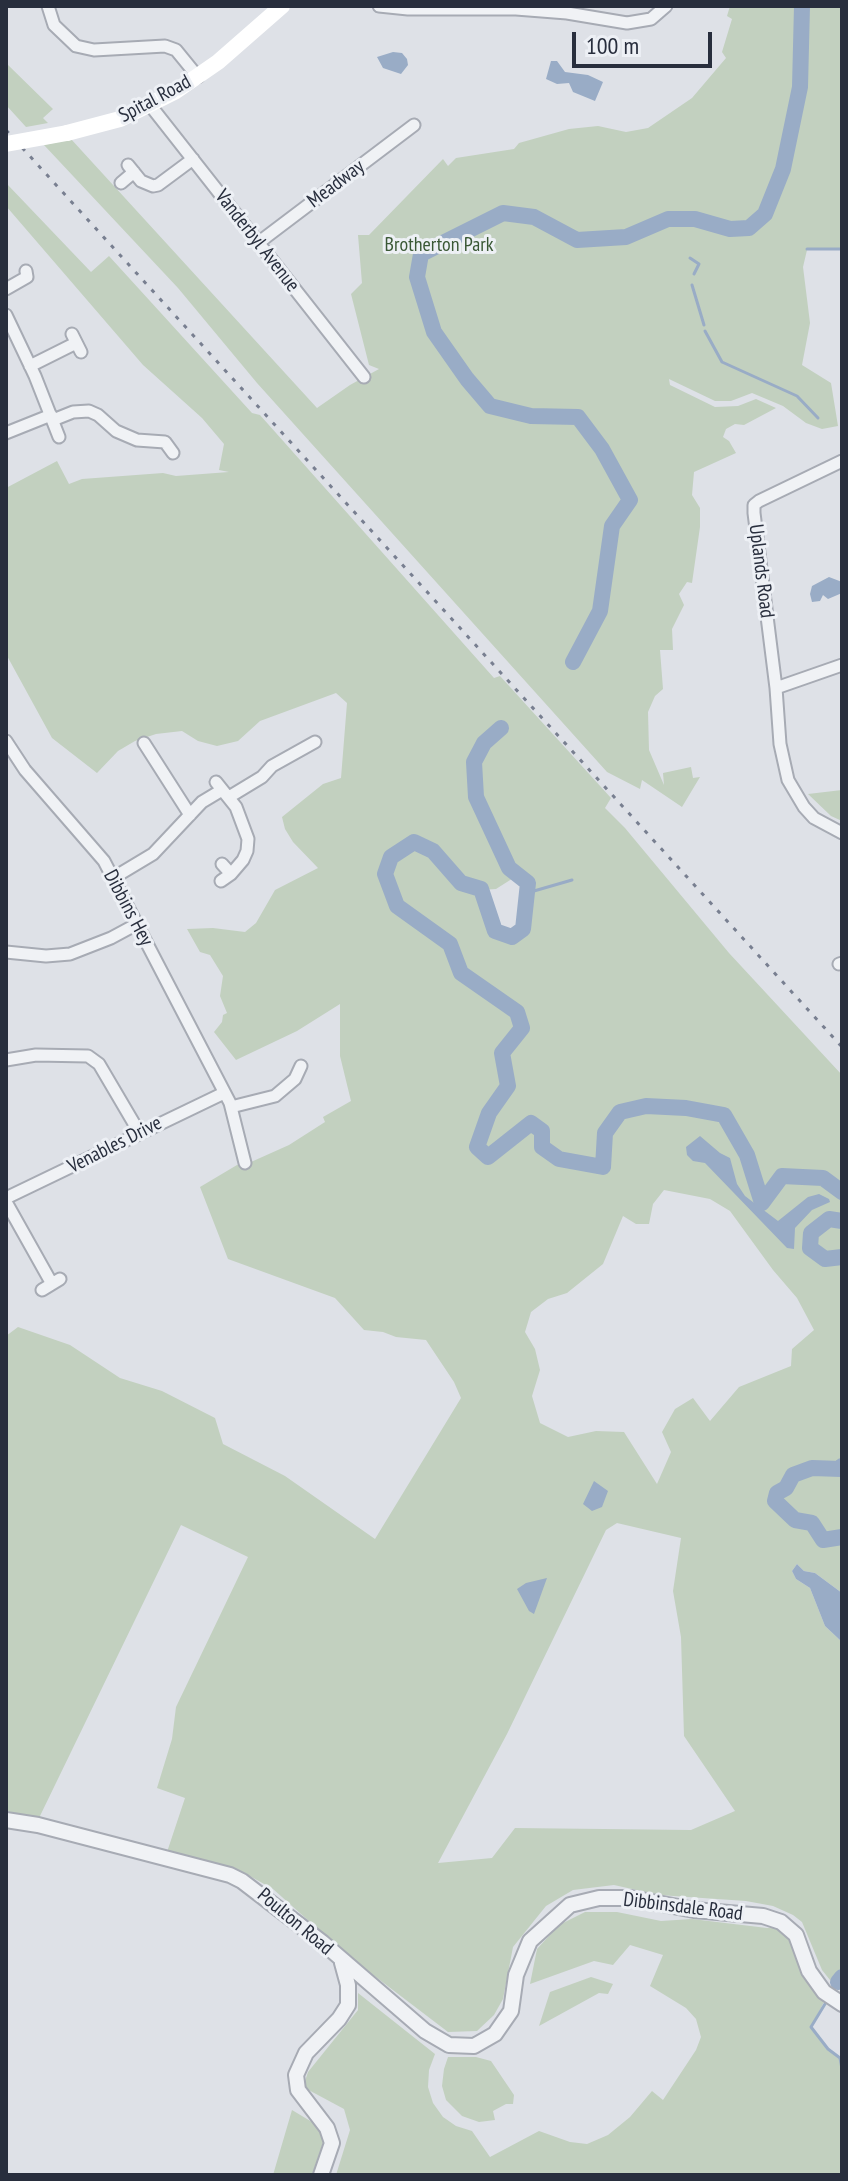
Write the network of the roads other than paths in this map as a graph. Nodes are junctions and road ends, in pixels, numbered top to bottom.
1 (48, 6) edge
2 (282, 6) edge
3 (379, 6) edge
4 (666, 6) edge
5 (475, 7) edge
6 (198, 77) junction
7 (150, 105) junction
8 (414, 125) dead end
9 (6, 144) edge
10 (193, 159) junction
11 (121, 183) dead end
12 (258, 243) junction
13 (26, 271) dead end
14 (6, 289) edge
15 (6, 315) edge
16 (76, 343) dead end
17 (30, 366) junction
18 (364, 377) dead end
19 (52, 418) junction
20 (6, 433) edge
21 (59, 437) dead end
22 (173, 453) dead end
23 (842, 461) edge
24 (842, 665) edge
25 (776, 688) junction
26 (291, 738) dead end
27 (6, 741) edge
28 (315, 742) dead end
29 (144, 743) dead end
30 (298, 751) junction
31 (152, 755) junction
32 (140, 763) dead end
33 (222, 790) junction
34 (190, 815) junction
35 (842, 833) edge
36 (222, 864) dead end
37 (113, 878) junction
38 (137, 924) junction
39 (6, 952) edge
40 (6, 1060) edge
41 (302, 1074) dead end
42 (224, 1093) junction
43 (231, 1107) junction
44 (139, 1132) junction
45 (245, 1163) dead end
46 (6, 1200) edge
47 (52, 1285) dead end
48 (6, 1820) edge
49 (342, 1962) junction
50 (516, 1975) joint
51 (840, 2003) edge
52 (321, 2175) edge

1 - 6 street
2 - 6 main road, Spital Road
3 - 5 street
4 - 5 street
6 - 7 main road, Spital Road
7 - 9 main road, Spital Road, bridge
7 - 10 street, Vanderbyl Avenue
8 - 12 street, Meadway
10 - 11 street
10 - 12 street, Vanderbyl Avenue
12 - 18 street, Vanderbyl Avenue
13 - 14 street
15 - 17 street
16 - 17 street
17 - 19 street
19 - 20 street
19 - 21 street
19 - 22 street
23 - 25 street, Uplands Road
24 - 25 street
25 - 35 street
26 - 30 street
27 - 37 street, Dibbins Hey
28 - 30 street
29 - 31 street
30 - 33 street
31 - 32 street
31 - 34 street
33 - 34 street
33 - 36 street
34 - 37 street
37 - 38 street, Dibbins Hey
38 - 39 street
38 - 42 street, Dibbins Hey
40 - 44 street
41 - 43 street
42 - 43 street, Dibbins Hey
42 - 44 street, Venables Drive
43 - 45 street, Dibbins Hey
44 - 46 street, Venables Drive
46 - 47 street
48 - 49 street, Poulton Road
49 - 50 street, Poulton Road
49 - 52 street
50 - 51 street, Dibbinsdale Road

